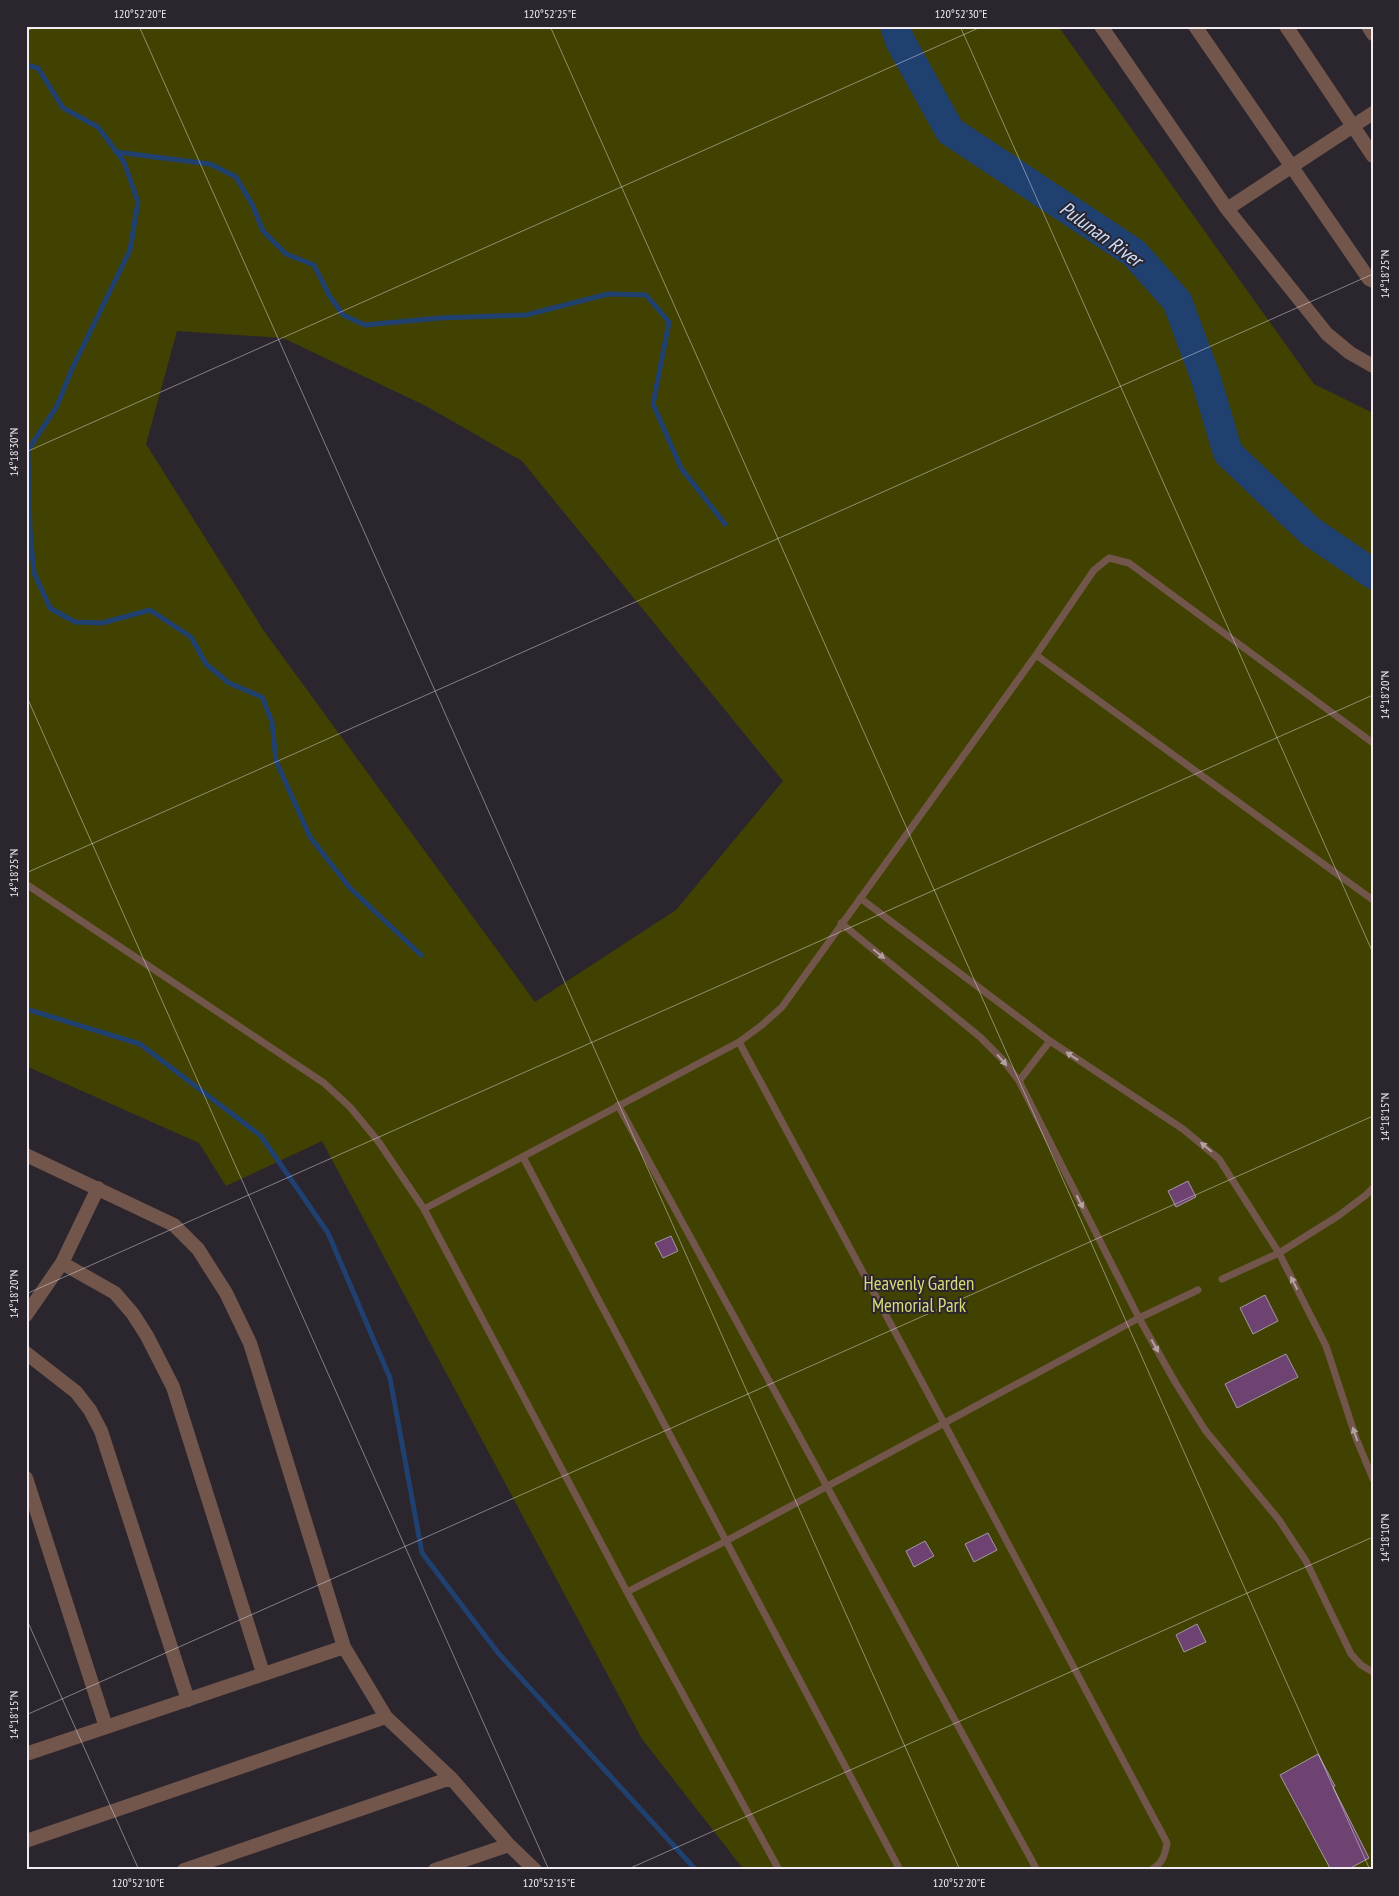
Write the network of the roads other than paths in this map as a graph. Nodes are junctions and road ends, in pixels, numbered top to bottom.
1 (1101, 26) edge
2 (1194, 26) edge
3 (1286, 26) edge
4 (1368, 26) edge
5 (1373, 34) edge
6 (1373, 113) edge
7 (1353, 126) junction
8 (1373, 156) edge
9 (1290, 167) junction
10 (1227, 209) junction
11 (1373, 281) edge
12 (1373, 366) edge
13 (1036, 655) junction
14 (1373, 743) edge
15 (26, 884) edge
16 (860, 898) junction
17 (1373, 900) edge
18 (841, 923) junction
19 (1050, 1041) junction
20 (738, 1042) junction
21 (1019, 1081) junction
22 (618, 1105) junction
23 (523, 1157) junction
24 (27, 1158) edge
25 (98, 1188) junction
26 (1373, 1188) edge
27 (424, 1208) junction
28 (1279, 1253) junction
29 (62, 1263) junction
30 (1222, 1279) dead end
31 (1198, 1290) dead end
32 (26, 1316) edge
33 (1139, 1318) junction
34 (26, 1353) edge
35 (944, 1423) junction
36 (26, 1478) edge
37 (1373, 1479) edge
38 (826, 1486) junction
39 (726, 1541) junction
40 (627, 1592) junction
41 (344, 1647) junction
42 (1373, 1672) edge
43 (263, 1673) junction
44 (188, 1700) junction
45 (386, 1717) junction
46 (106, 1727) junction
47 (26, 1754) edge
48 (451, 1778) junction
49 (26, 1841) edge
50 (509, 1845) junction
51 (184, 1870) edge
52 (435, 1870) edge
53 (535, 1870) edge
54 (779, 1870) edge
55 (900, 1870) edge
56 (1037, 1870) edge
57 (1151, 1870) edge

1 - 10 street
2 - 9 street
3 - 7 street
4 - 5 street
6 - 7 street
7 - 8 street
7 - 9 street
9 - 10 street
9 - 11 street
10 - 12 street
13 - 14 lane
13 - 16 lane
13 - 17 lane
15 - 27 lane
16 - 18 lane
16 - 19 lane
18 - 20 lane
18 -> 21 lane
19 - 21 lane
28 -> 19 lane
20 - 22 lane
20 - 35 lane
21 -> 33 lane
22 - 23 lane
22 - 38 lane
23 - 27 lane
23 - 39 lane
24 - 25 street
25 - 29 street
25 - 41 street
26 - 28 lane
27 - 40 lane
28 - 30 lane
37 -> 28 lane
29 - 32 street
29 - 43 street
31 - 33 lane
33 - 35 lane
33 -> 42 lane
34 - 44 street
35 - 38 lane
35 - 57 lane
36 - 46 street
38 - 39 lane
38 - 56 lane
39 - 40 lane
39 - 55 lane
40 - 54 lane
41 - 43 street
41 - 45 street
43 - 44 street
44 - 46 street
45 - 48 street
45 - 49 street
46 - 47 street
48 - 50 street
48 - 51 street
50 - 52 street
50 - 53 street

